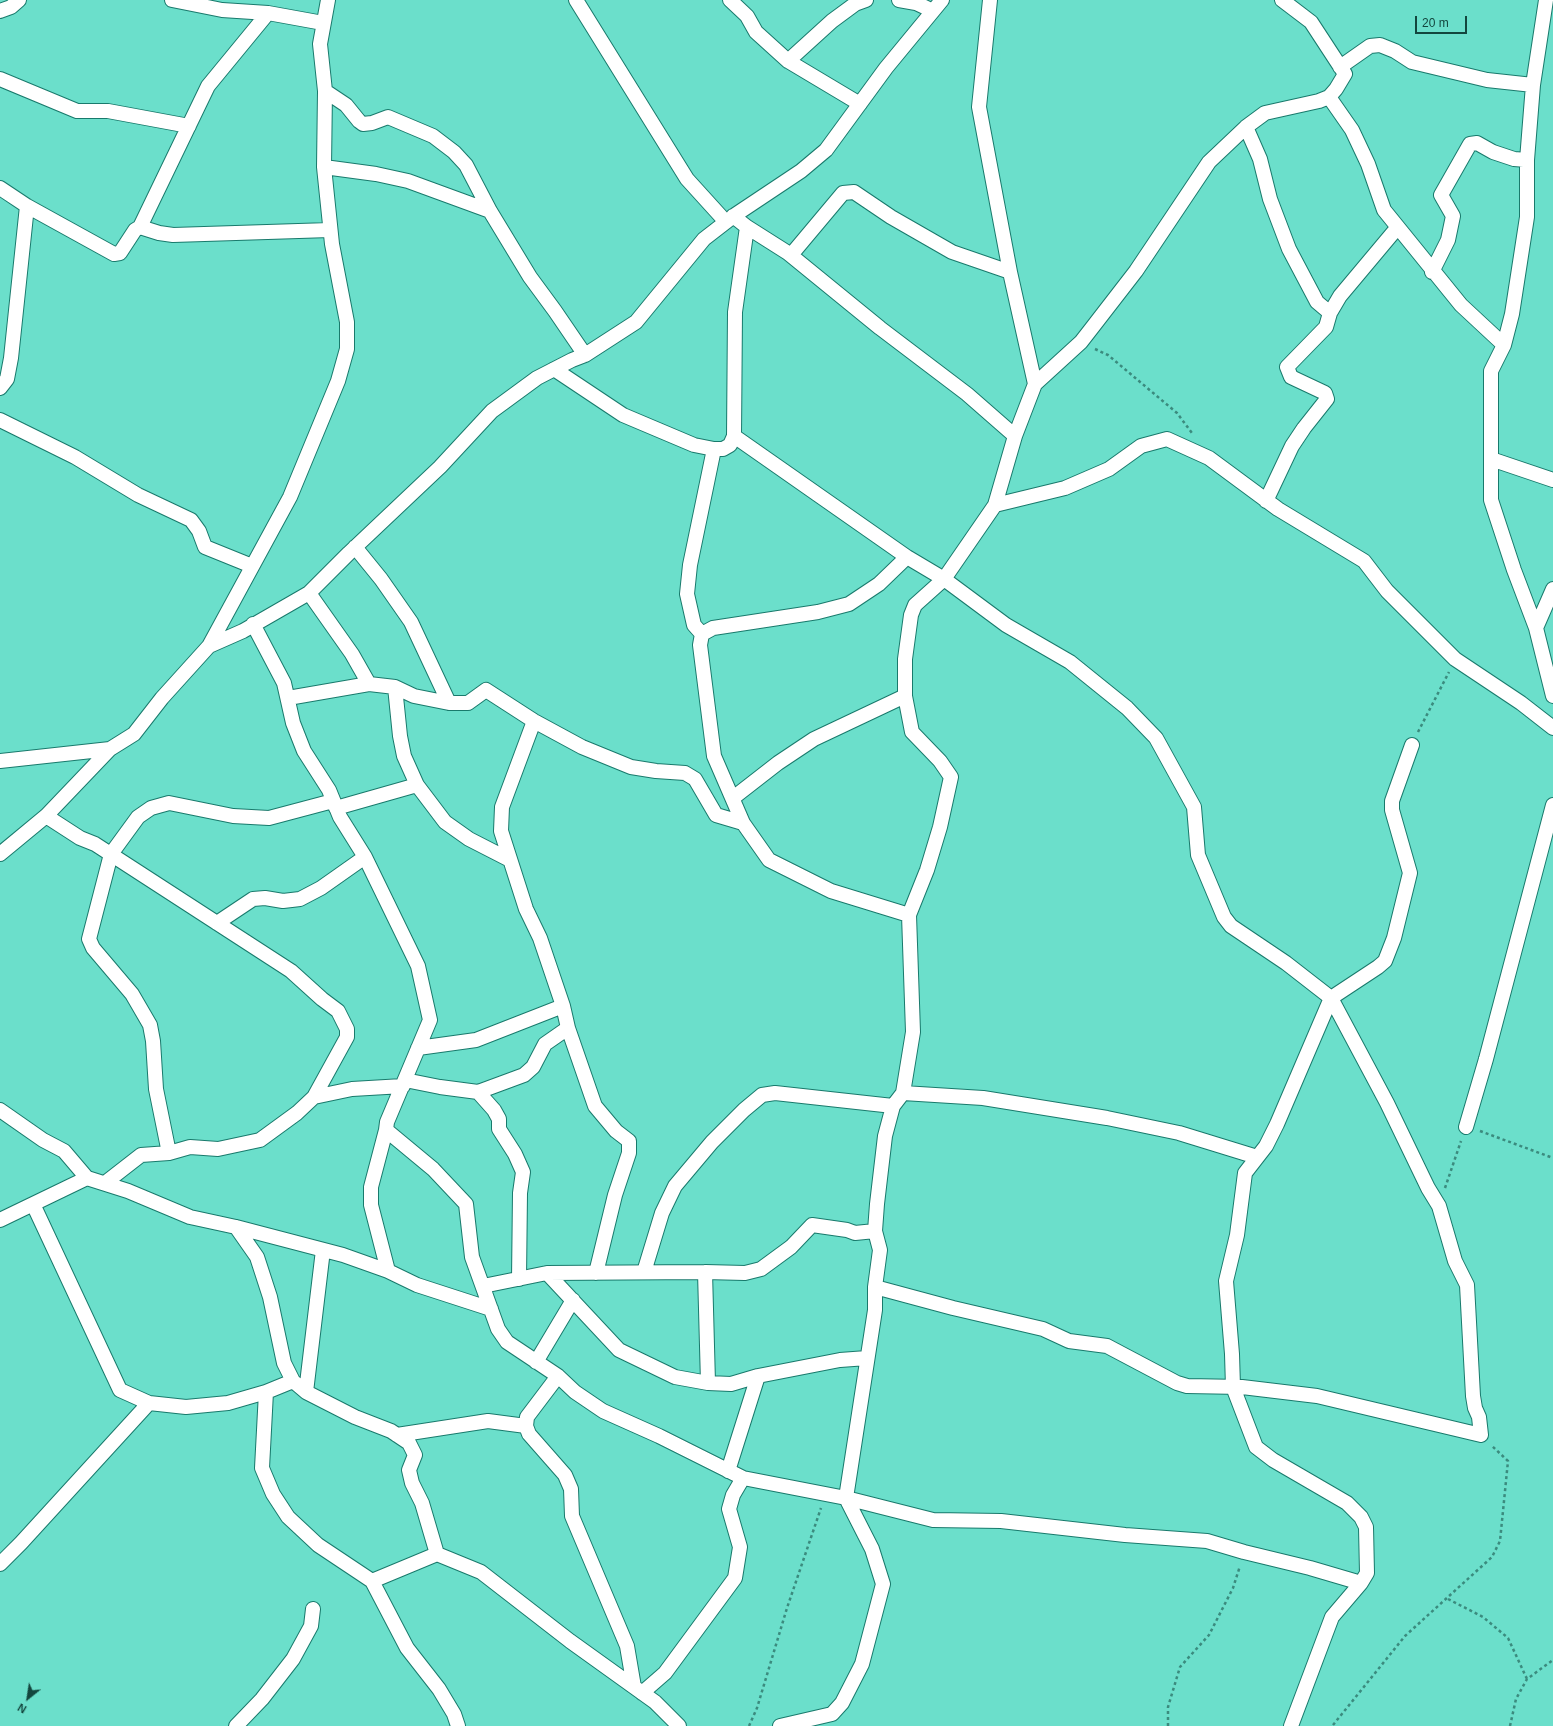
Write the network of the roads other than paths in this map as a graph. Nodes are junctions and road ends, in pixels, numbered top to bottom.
1 (19, 0) edge
2 (172, 0) edge
3 (328, 0) edge
4 (576, 0) edge
5 (730, 0) edge
6 (866, 0) edge
7 (899, 0) edge
8 (990, 0) edge
9 (1282, 0) edge
10 (1546, 0) edge
11 (938, 5) edge
12 (0, 11) edge
13 (268, 13) junction
14 (323, 23) junction
15 (788, 61) junction
16 (1340, 67) junction
17 (0, 79) edge
18 (1534, 85) junction
19 (325, 91) junction
20 (1329, 97) junction
21 (860, 104) junction
22 (189, 126) junction
23 (1246, 127) junction
24 (1527, 160) junction
25 (324, 167) junction
26 (0, 188) edge
27 (28, 206) junction
28 (490, 211) junction
29 (729, 219) junction
30 (140, 227) junction
31 (747, 227) junction
32 (1397, 228) junction
33 (330, 230) junction
34 (791, 255) junction
35 (1010, 272) junction
36 (1432, 272) junction
37 (1330, 313) junction
38 (1504, 345) junction
39 (585, 355) junction
40 (554, 369) junction
41 (1035, 384) junction
42 (0, 388) edge
43 (0, 420) edge
44 (734, 436) junction
45 (1015, 436) junction
46 (714, 449) junction
47 (1491, 460) junction
48 (1553, 480) edge
49 (1266, 501) junction
50 (995, 505) junction
51 (355, 547) junction
52 (907, 557) junction
53 (252, 566) junction
54 (944, 578) junction
55 (1553, 589) edge
56 (309, 593) junction
57 (253, 624) junction
58 (1536, 628) junction
59 (702, 634) junction
60 (209, 646) junction
61 (368, 684) junction
62 (395, 688) junction
63 (905, 696) junction
64 (1553, 696) edge
65 (288, 698) junction
66 (448, 703) junction
67 (534, 721) junction
68 (1553, 728) edge
69 (1412, 745) road end
70 (110, 749) junction
71 (0, 761) edge
72 (417, 785) junction
73 (732, 798) junction
74 (335, 804) junction
75 (1553, 805) edge
76 (46, 816) junction
77 (743, 823) junction
78 (0, 854) edge
79 (111, 854) junction
80 (365, 857) junction
81 (510, 860) junction
82 (909, 915) junction
83 (217, 924) junction
84 (1331, 998) junction
85 (563, 1006) junction
86 (568, 1028) junction
87 (418, 1048) junction
88 (404, 1083) junction
89 (478, 1092) junction
90 (903, 1093) junction
91 (314, 1098) junction
92 (893, 1106) junction
93 (0, 1110) edge
94 (1466, 1127) road end
95 (386, 1130) junction
96 (169, 1153) junction
97 (1257, 1157) junction
98 (87, 1178) junction
99 (105, 1183) junction
100 (33, 1204) junction
101 (0, 1220) edge
102 (236, 1227) junction
103 (875, 1231) junction
104 (323, 1250) junction
105 (388, 1271) junction
106 (644, 1272) junction
107 (705, 1272) junction
108 (547, 1273) junction
109 (596, 1273) junction
110 (519, 1279) junction
111 (483, 1286) junction
112 (875, 1287) junction
113 (573, 1300) junction
114 (491, 1310) junction
115 (867, 1358) junction
116 (536, 1362) junction
117 (558, 1376) junction
118 (758, 1376) junction
119 (294, 1381) junction
120 (708, 1383) junction
121 (1233, 1387) junction
122 (266, 1392) junction
123 (306, 1392) junction
124 (149, 1403) junction
125 (526, 1426) junction
126 (397, 1435) junction
127 (728, 1471) junction
128 (743, 1478) junction
129 (846, 1498) junction
130 (437, 1554) junction
131 (0, 1564) edge
132 (372, 1581) junction
133 (1361, 1583) junction
134 (313, 1609) dead end
135 (638, 1690) junction
136 (236, 1726) edge
137 (458, 1726) edge
138 (679, 1726) edge
139 (780, 1726) edge
140 (1290, 1726) edge

1 - 12 street
2 - 13 street
3 - 14 street
4 - 29 street
5 - 15 street
6 - 15 street
7 - 11 street
8 - 35 street
9 - 16 street
10 - 18 street
11 - 21 street
13 - 14 street
13 - 22 street
14 - 19 street
15 - 21 street
16 - 18 street
16 - 20 street
17 - 22 street
18 - 24 street
19 - 25 street
19 - 28 street
20 - 23 street
20 - 32 street
21 - 29 street
22 - 30 street
23 - 37 street
23 - 41 street
24 - 36 street
24 - 38 street
25 - 28 street
25 - 33 street
26 - 27 street
27 - 30 street
27 - 42 street
28 - 39 street
29 - 31 street
29 - 39 street
30 - 33 street
31 - 34 street
31 - 44 street
32 - 36 street
32 - 37 street
33 - 53 street
34 - 35 street
34 - 45 street
35 - 41 street
36 - 38 street
37 - 49 street
38 - 47 street
39 - 40 street
40 - 46 street
40 - 51 street
41 - 45 street
43 - 53 street
44 - 46 street
44 - 52 street
45 - 50 street
46 - 59 street
47 - 48 street
47 - 58 street
49 - 50 street
49 - 68 street
50 - 54 street
51 - 56 street
51 - 66 street
52 - 54 street
52 - 59 street
53 - 60 street
54 - 63 street
54 - 84 street
55 - 58 street
56 - 57 street
56 - 61 street
57 - 60 street
57 - 65 street
58 - 64 street
59 - 73 street
60 - 70 street
61 - 62 street
61 - 65 street
62 - 66 street
62 - 72 street
63 - 73 street
63 - 82 street
65 - 74 street
66 - 67 street
67 - 77 street
67 - 81 street
69 - 84 street
70 - 71 street
70 - 76 street
72 - 74 street
72 - 81 street
73 - 77 street
74 - 79 street
74 - 80 street
75 - 94 street
76 - 78 street
76 - 79 street
77 - 82 street
79 - 83 street
79 - 96 street
80 - 83 street
80 - 87 street
81 - 85 street
82 - 90 street
83 - 91 street
84 - 97 street
84 - 121 street
85 - 86 street
85 - 87 street
86 - 89 street
86 - 109 street
87 - 88 street
88 - 89 street
88 - 91 street
88 - 95 street
89 - 110 street
90 - 92 street
90 - 97 street
91 - 96 street
92 - 103 street
92 - 106 street
93 - 98 street
95 - 105 street
95 - 111 street
96 - 99 street
97 - 121 street
98 - 99 street
98 - 100 street
99 - 102 street
100 - 101 street
100 - 124 street
102 - 104 street
102 - 119 street
103 - 107 street
103 - 112 street
104 - 105 street
104 - 123 street
105 - 114 street
106 - 107 street
106 - 109 street
107 - 120 street
108 - 109 street
108 - 110 street
108 - 113 street
110 - 111 street
111 - 114 street
112 - 115 street
112 - 121 street
113 - 116 street
113 - 120 street
114 - 116 street
115 - 118 street
115 - 129 street
116 - 117 street
117 - 125 street
117 - 127 street
118 - 120 street
118 - 127 street
119 - 122 street
119 - 123 street
121 - 133 street
122 - 124 street
122 - 132 street
123 - 126 street
124 - 131 street
125 - 126 street
125 - 135 street
126 - 130 street
127 - 128 street
128 - 129 street
128 - 135 street
129 - 133 street
129 - 139 street
130 - 132 street
130 - 135 street
132 - 137 street
133 - 140 street
134 - 136 street
135 - 138 street

